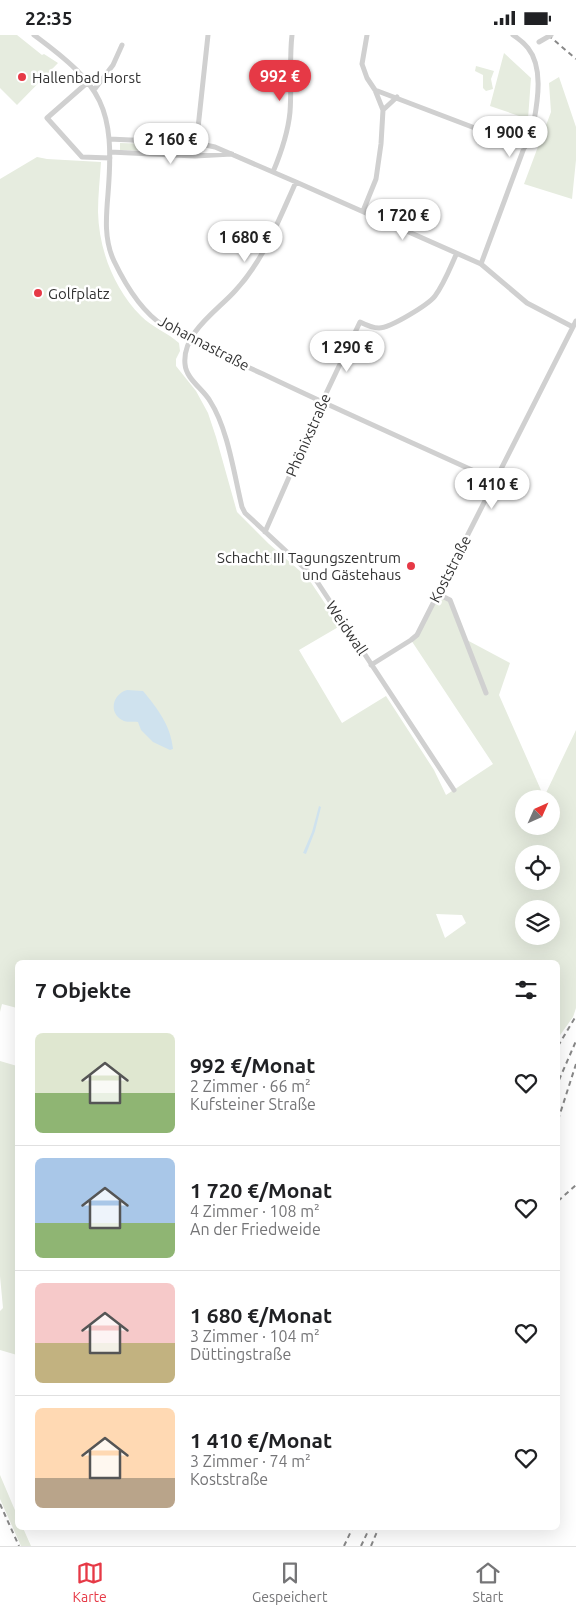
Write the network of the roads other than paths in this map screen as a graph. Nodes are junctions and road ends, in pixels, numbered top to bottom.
1 (34, 35) edge
2 (208, 35) edge
3 (292, 35) edge
4 (367, 35) edge
5 (513, 35) edge
6 (551, 35) edge
7 (122, 45) dead end
8 (530, 49) junction
9 (88, 82) junction
10 (94, 90) junction
11 (375, 90) junction
12 (397, 97) junction
13 (384, 110) junction
14 (109, 139) junction
15 (196, 143) junction
16 (525, 147) junction
17 (232, 154) junction
18 (110, 155) junction
19 (195, 156) junction
20 (273, 172) junction
21 (296, 182) junction
22 (363, 211) junction
23 (456, 255) junction
24 (481, 265) junction
25 (576, 321) edge
26 (573, 327) junction
27 (191, 340) junction
28 (322, 402) junction
29 (496, 481) junction
30 (265, 532) junction
31 (438, 594) junction
32 (371, 665) junction
33 (486, 693) dead end
34 (454, 790) dead end

1 - 9 street, Johannastraße
2 - 15 street
3 - 20 street
4 - 11 street
5 - 8 street
6 - 8 street, bridge
7 - 10 street
8 - 16 street
9 - 10 street, Johannastraße
9 - 18 street
10 - 14 street, Johannastraße
11 - 12 street
11 - 13 street
12 - 13 street
12 - 16 street
13 - 22 street
14 - 15 street
14 - 18 street, Johannastraße
15 - 17 street
15 - 19 street
16 - 24 street
17 - 19 street
17 - 20 street
18 - 19 street
18 - 27 street, Johannastraße
20 - 21 street
21 - 22 street
21 - 27 street, Weidwall
22 - 23 street
23 - 24 street
23 - 28 street, Phönixstraße
24 - 26 street
25 - 26 street, Koststraße
26 - 29 street, Koststraße
27 - 28 street, Johannastraße
27 - 30 street, Weidwall
28 - 29 street, Johannastraße
28 - 30 street, Phönixstraße
29 - 31 street, Koststraße
30 - 32 street, Weidwall
31 - 32 street, Koststraße
31 - 33 street
32 - 34 street, Weidwall

